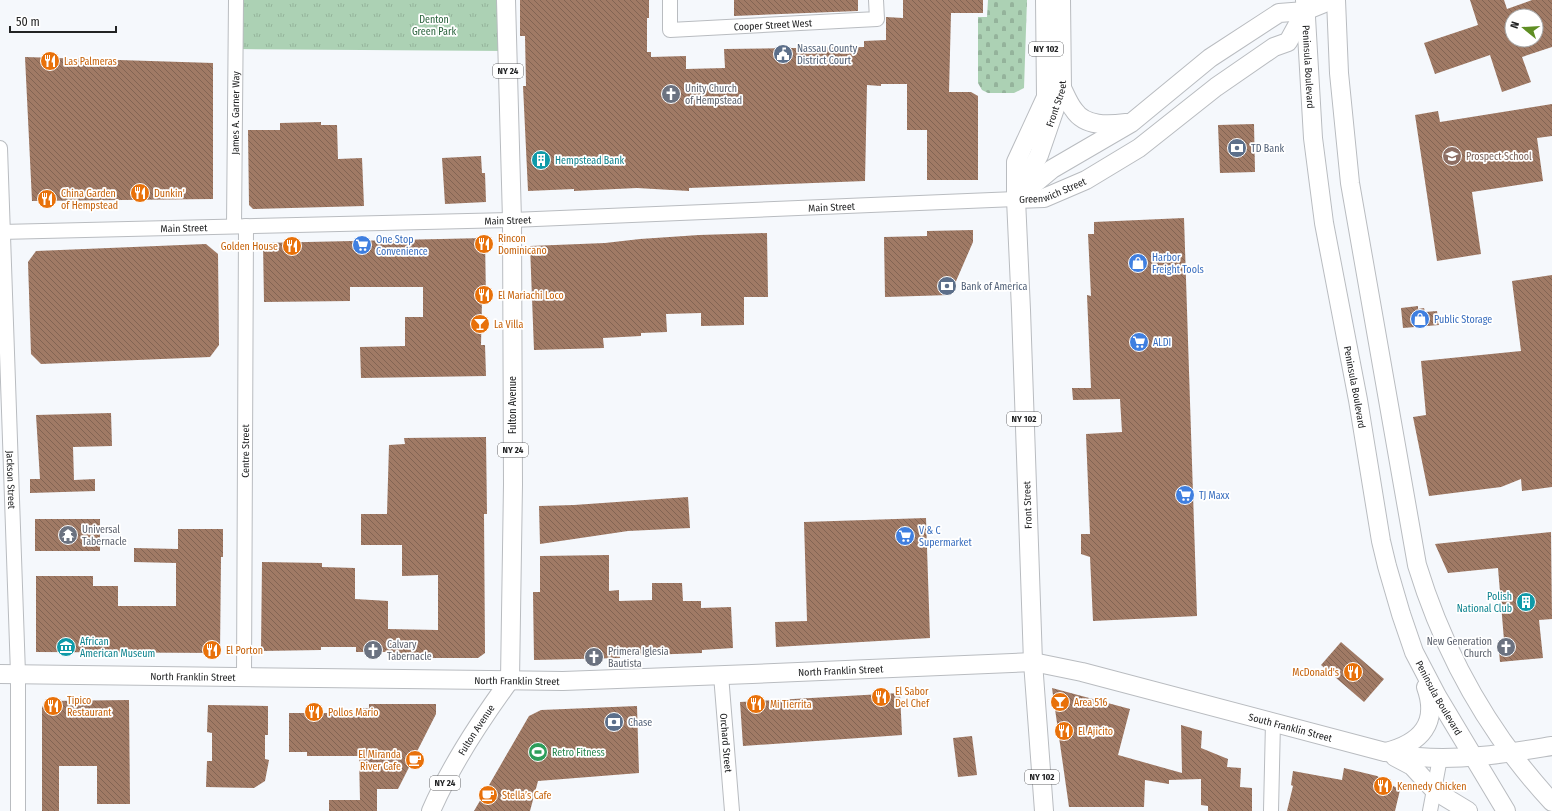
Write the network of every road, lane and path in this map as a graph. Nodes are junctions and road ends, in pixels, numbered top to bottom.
1 (236, 0) edge
2 (506, 0) edge
3 (670, 0) edge
4 (876, 0) edge
5 (1045, 0) edge
6 (1060, 0) edge
7 (1332, 0) edge
8 (1336, 0) edge
9 (1305, 6) edge
10 (1062, 88) junction
11 (1131, 123) junction
12 (0, 148) edge
13 (1016, 199) junction
14 (512, 220) junction
15 (240, 226) junction
16 (1, 232) edge
17 (1414, 652) junction
18 (1033, 662) junction
19 (0, 674) edge
20 (18, 674) junction
21 (721, 675) junction
22 (244, 677) junction
23 (510, 680) junction
24 (1273, 722) junction
25 (1552, 746) edge
26 (1385, 752) junction
27 (1511, 753) junction
28 (1472, 757) junction
29 (1440, 758) junction
30 (1434, 791) junction
31 (1552, 802) edge
32 (18, 811) edge
33 (431, 811) edge
34 (732, 811) edge
35 (1044, 811) edge
36 (1271, 811) edge
37 (1430, 811) edge
38 (1468, 811) edge
39 (1506, 811) edge

1 - 15 street, James A. Garner Way
2 - 14 main road, Fulton Avenue / NY 24
3 - 4 street, Cooper Street West
5 - 13 main road, Front Street / NY 102
6 - 10 main road, Front Street / NY 102
7 - 9 main road, Greenwich Street
8 - 27 main road
9 - 11 main road, Greenwich Street
9 - 13 main road, Greenwich Street
9 - 17 main road, Peninsula Boulevard
10 - 11 main road
10 - 13 main road, Front Street / NY 102
11 - 13 main road, Greenwich Street
12 - 16 street, Jackson Street
13 - 14 street, Main Street
13 - 18 main road, Front Street / NY 102
14 - 15 street, Main Street
14 - 23 main road, Fulton Avenue / NY 24
15 - 16 street, Main Street
15 - 22 street, Centre Street
16 - 20 street, Jackson Street
17 - 26 main road
17 - 28 main road, Peninsula Boulevard
18 - 21 main road, North Franklin Street
18 - 24 main road, South Franklin Street
18 - 35 main road, Front Street / NY 102
19 - 20 main road, North Franklin Street
20 - 22 main road, North Franklin Street
20 - 32 street, Jackson Street
21 - 23 main road, North Franklin Street
21 - 34 street, Orchard Street
22 - 23 main road, North Franklin Street
23 - 33 main road, Fulton Avenue / NY 24
24 - 26 main road, South Franklin Street
24 - 36 street
25 - 27 main road, South Franklin Street
26 - 29 main road, South Franklin Street
26 - 30 main road
27 - 28 main road, South Franklin Street
27 - 31 main road
28 - 29 main road, South Franklin Street
28 - 39 main road, Peninsula Boulevard
29 - 30 street
30 - 37 street
30 - 38 main road

